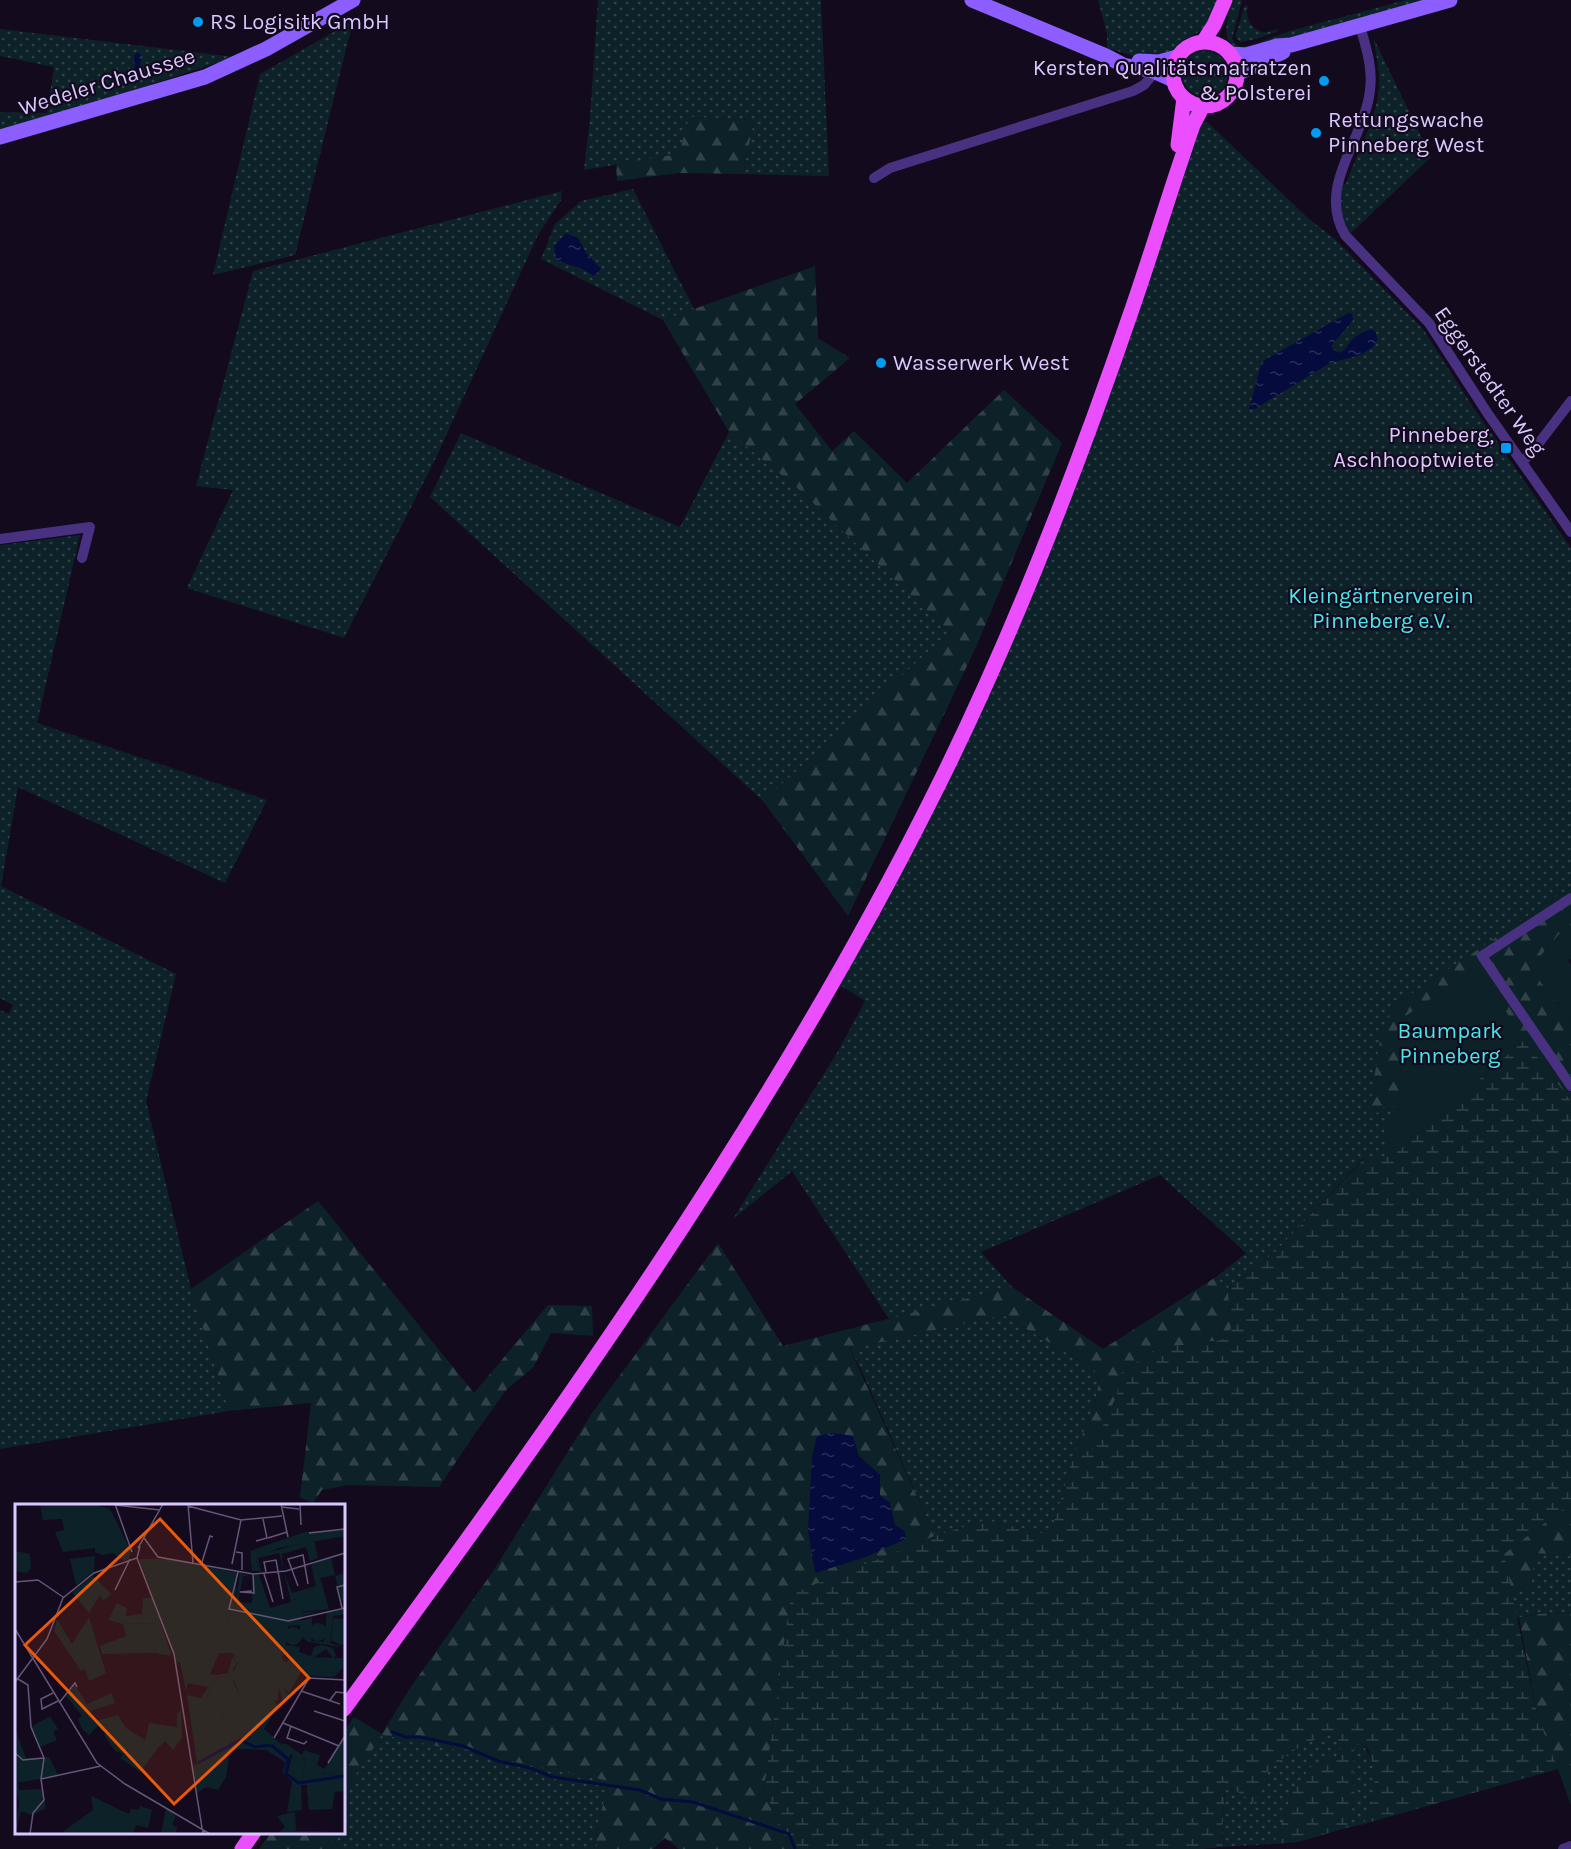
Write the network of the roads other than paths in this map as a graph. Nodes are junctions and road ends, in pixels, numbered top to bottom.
1 (353, 0) edge
2 (972, 0) edge
3 (1225, 0) edge
4 (1450, 0) edge
5 (1360, 26) junction
6 (1203, 42) junction
7 (1291, 45) junction
8 (1227, 51) junction
9 (1106, 56) junction
10 (1177, 57) junction
11 (1155, 72) junction
12 (1237, 74) junction
13 (1173, 80) junction
14 (1184, 98) junction
15 (1203, 106) junction
16 (0, 137) edge
17 (874, 178) dead end
18 (1173, 183) junction
19 (1571, 401) edge
20 (1522, 462) junction
21 (1571, 532) edge
22 (0, 539) edge
23 (82, 558) dead end
24 (1571, 898) edge
25 (1571, 1086) edge
26 (345, 1708) edge
27 (253, 1834) edge
28 (1571, 1846) edge
29 (242, 1849) edge
30 (1563, 1849) edge

1 - 16 main road, Wedeler Chaussee
2 - 9 main road
3 - 6 main road
3 - 8 main road
4 - 5 main road
5 - 7 main road
5 - 20 street, Eggerstedter Weg
6 - 8 main road
6 - 10 main road
7 - 8 main road
7 - 12 main road
8 - 12 main road
9 - 10 main road
9 - 11 main road
10 - 13 main road
11 - 13 main road
11 - 17 street
12 - 15 main road
13 - 14 main road
14 - 15 main road
14 - 18 main road
15 - 18 main road
18 - 26 main road
19 - 20 street
20 - 21 street, Eggerstedter Weg
22 - 23 street
24 - 25 street
27 - 29 main road
28 - 30 street

